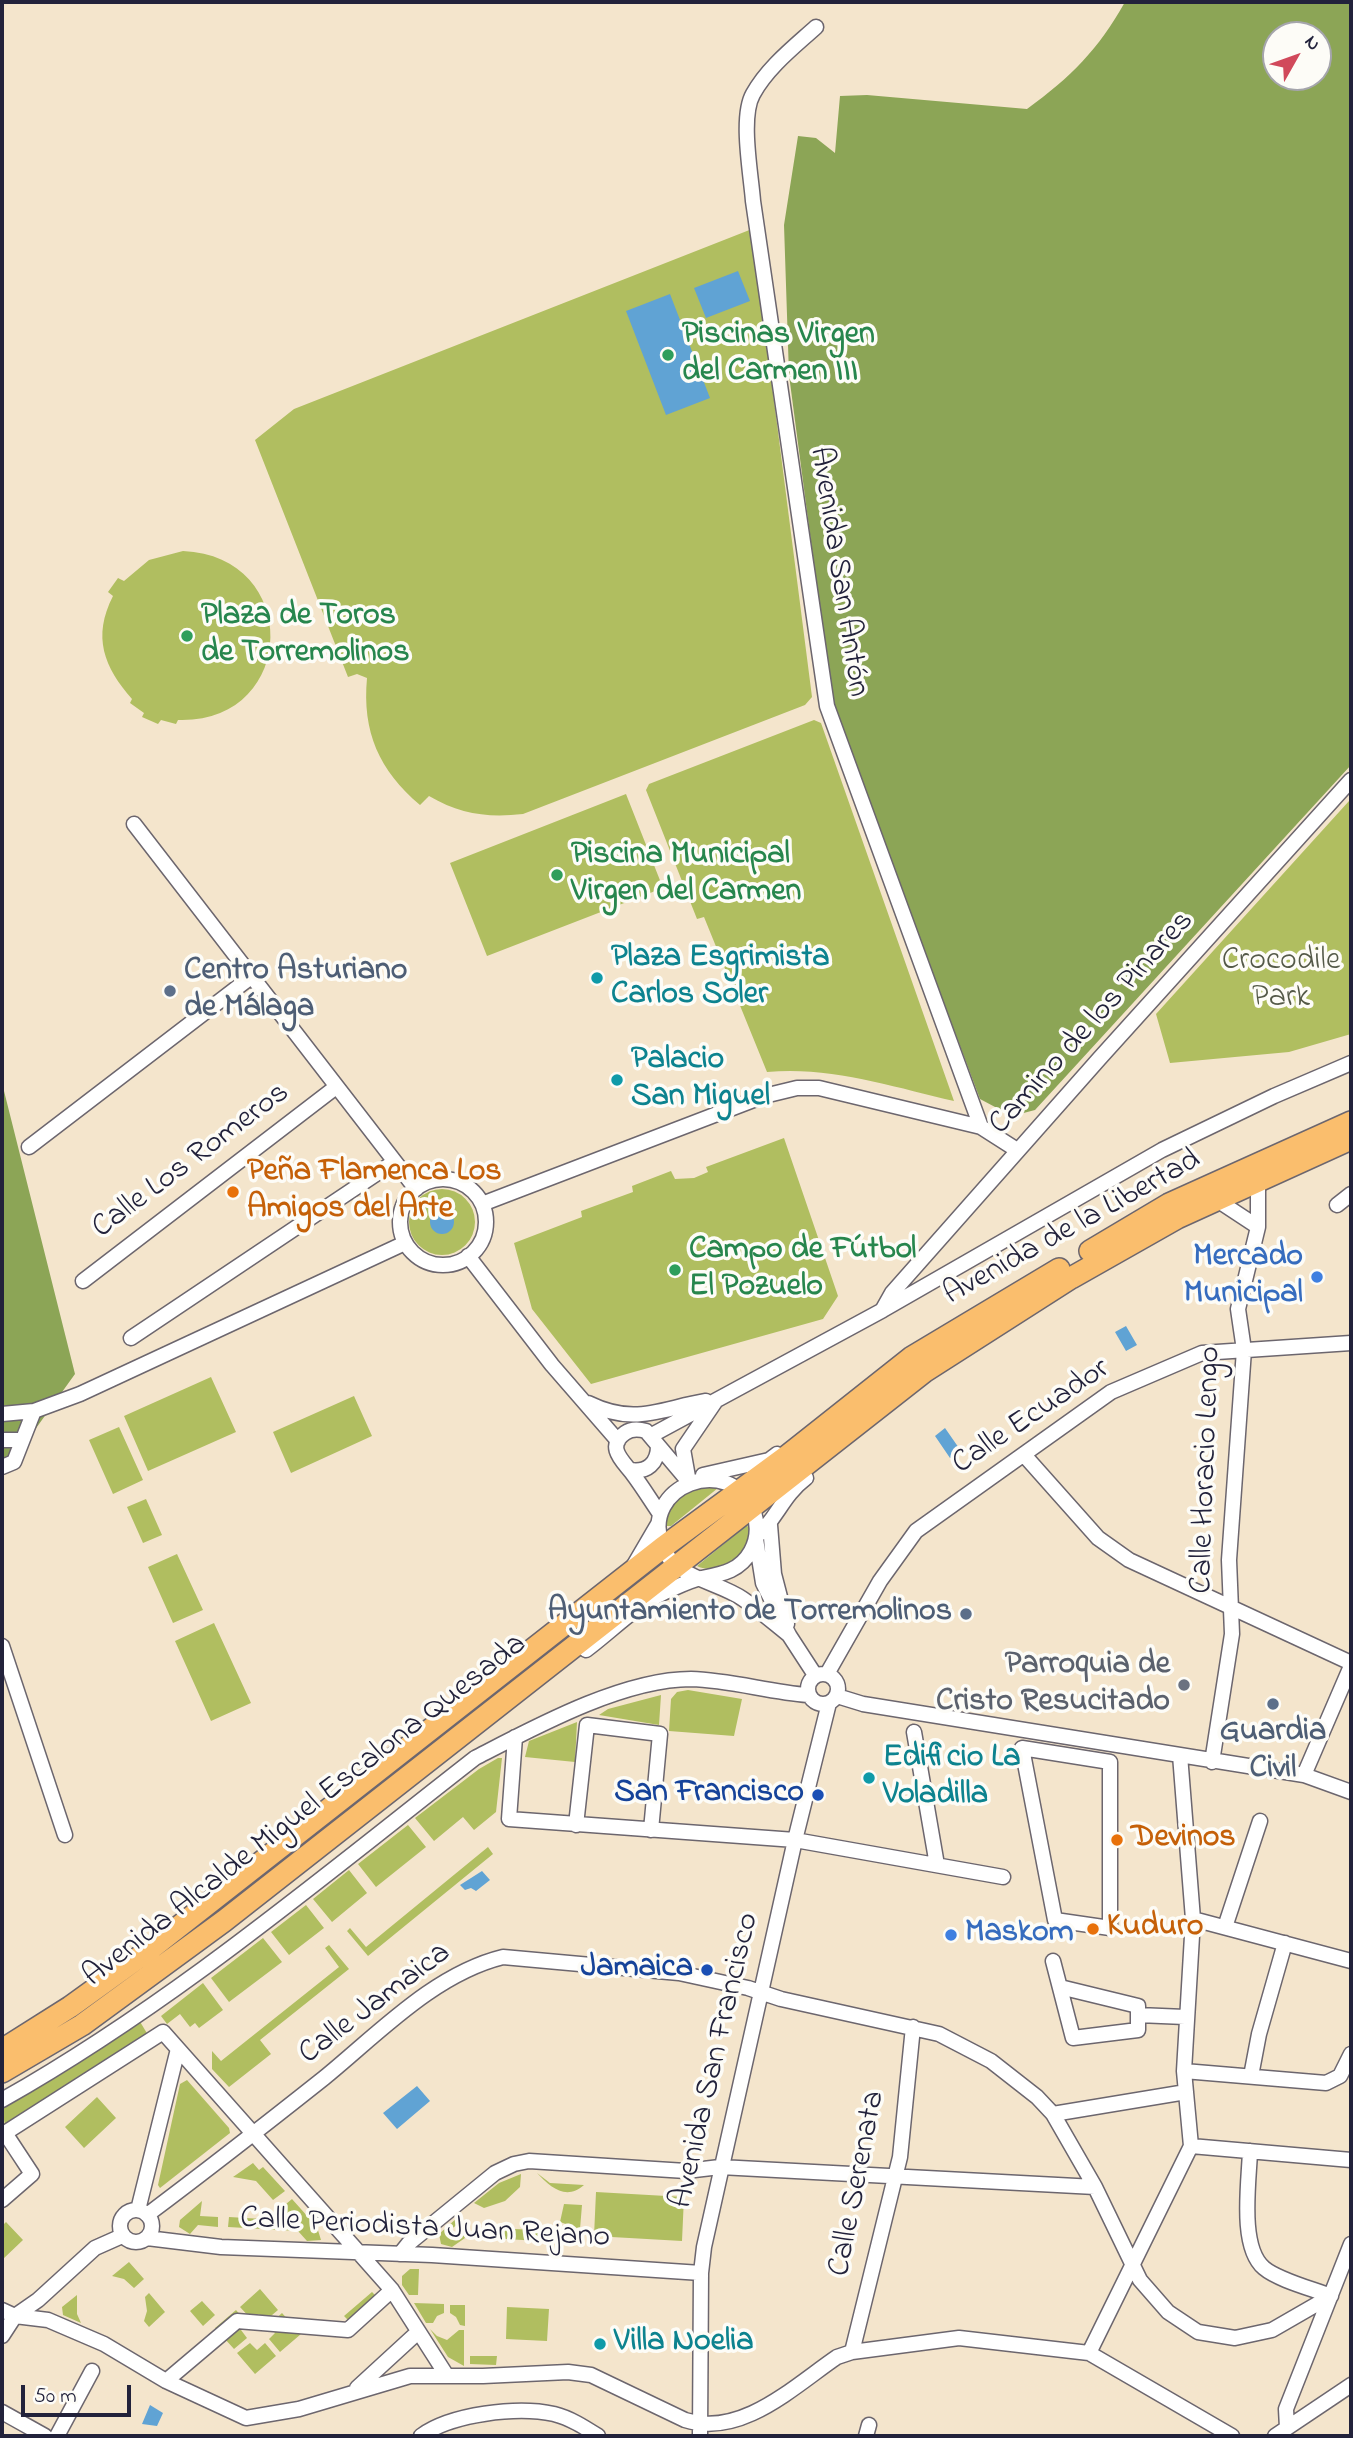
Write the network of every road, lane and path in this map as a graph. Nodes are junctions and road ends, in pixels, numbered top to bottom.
1 (816, 27) dead end
2 (1351, 780) edge
3 (134, 824) dead end
4 (251, 977) junction
5 (1351, 1063) edge
6 (336, 1087) junction
7 (1351, 1122) edge
8 (981, 1127) junction
9 (1351, 1139) edge
10 (29, 1147) dead end
11 (1017, 1150) junction
12 (394, 1162) junction
13 (1258, 1181) junction
14 (416, 1189) junction
15 (1351, 1194) edge
16 (1217, 1200) junction
17 (482, 1204) junction
18 (1337, 1205) dead end
19 (1258, 1227) junction
20 (405, 1243) junction
21 (468, 1256) junction
22 (83, 1281) dead end
23 (883, 1310) junction
24 (131, 1338) dead end
25 (1351, 1343) edge
26 (1244, 1350) junction
27 (924, 1372) junction
28 (718, 1398) junction
29 (582, 1400) junction
30 (34, 1411) junction
31 (2, 1414) edge
32 (826, 1425) junction
33 (2, 1440) edge
34 (22, 1440) junction
35 (618, 1441) junction
36 (655, 1441) junction
37 (1025, 1456) junction
38 (2, 1467) edge
39 (630, 1470) junction
40 (689, 1482) junction
41 (746, 1498) junction
42 (659, 1519) junction
43 (770, 1525) junction
44 (756, 1537) junction
45 (662, 1548) junction
46 (676, 1565) junction
47 (627, 1578) junction
48 (701, 1578) junction
49 (1231, 1605) junction
50 (789, 1635) junction
51 (2, 1646) edge
52 (1351, 1664) edge
53 (821, 1674) junction
54 (808, 1695) junction
55 (833, 1699) junction
56 (499, 1703) junction
57 (914, 1732) dead end
58 (515, 1737) junction
59 (1180, 1755) junction
60 (1110, 1762) joint
61 (1212, 1762) junction
62 (1304, 1774) junction
63 (1351, 1792) edge
64 (1260, 1821) dead end
65 (576, 1825) junction
66 (651, 1830) junction
67 (65, 1835) dead end
68 (795, 1840) junction
69 (937, 1865) junction
70 (1003, 1877) dead end
71 (1194, 1919) junction
72 (1225, 1927) junction
73 (1285, 1943) junction
74 (1053, 1961) dead end
75 (1351, 1961) edge
76 (1060, 1987) junction
77 (761, 1992) junction
78 (1138, 2015) junction
79 (1185, 2017) junction
80 (913, 2027) junction
81 (178, 2049) junction
82 (2, 2050) edge
83 (1351, 2054) edge
84 (1184, 2071) junction
85 (2, 2072) edge
86 (1251, 2077) junction
87 (1186, 2092) junction
88 (2, 2100) edge
89 (1053, 2114) junction
90 (253, 2134) junction
91 (1191, 2146) junction
92 (1250, 2151) junction
93 (1351, 2160) edge
94 (720, 2167) junction
95 (896, 2176) junction
96 (1095, 2187) junction
97 (2, 2200) edge
98 (143, 2212) junction
99 (122, 2236) junction
100 (147, 2238) junction
101 (1351, 2244) edge
102 (361, 2253) junction
103 (400, 2254) junction
104 (1131, 2263) junction
105 (701, 2273) junction
106 (392, 2290) junction
107 (1331, 2296) junction
108 (8, 2313) edge
109 (418, 2332) junction
110 (2, 2336) edge
111 (852, 2352) junction
112 (1089, 2353) junction
113 (92, 2371) dead end
114 (446, 2376) junction
115 (166, 2381) junction
116 (1351, 2385) edge
117 (353, 2391) junction
118 (2, 2412) edge
119 (699, 2431) edge
120 (1281, 2432) edge
121 (45, 2436) edge
122 (57, 2436) edge
123 (421, 2436) edge
124 (598, 2436) edge
125 (1233, 2436) edge

1 - 8 street, Avenida San Antón
2 - 11 street, Camino de los Pinares
3 - 4 street
4 - 6 street
4 - 10 street
5 - 23 street
6 - 12 street
6 - 22 street, Calle Los Romeros
7 - 32 main road, Avenida de la Libertad
8 - 11 street
8 - 17 street
9 - 13 main road, Avenida de la Libertad
11 - 23 street, Camino de los Pinares
12 - 14 street
12 - 24 street
13 - 16 main road, Avenida de la Libertad
13 - 19 street, Calle Horacio Lengo
14 - 17 street
14 - 20 street
15 - 18 street
16 - 19 street
16 - 27 main road, Avenida de la Libertad
17 - 21 street
19 - 26 street, Calle Horacio Lengo
20 - 21 street
20 - 30 street
21 - 29 street
23 - 28 street
25 - 26 street, Calle Ecuador
26 - 37 street, Calle Ecuador
26 - 49 street, Calle Horacio Lengo
27 - 41 main road, Avenida de la Libertad
27 - 43 street
28 - 29 street
28 - 36 street
28 - 40 street
29 - 35 street
30 - 31 street
30 - 34 street
32 - 40 street
32 - 41 main road, Avenida de la Libertad
33 - 34 street
34 - 38 street
35 - 36 street
35 - 39 street
36 - 39 street
36 - 40 street
37 - 49 street
37 - 53 street, Calle Ecuador
39 - 42 street
40 - 41 street
40 - 42 street
41 - 44 street
41 - 45 main road, Avenida de la Libertad
41 - 46 main road, Avenida Alcalde Miguel Escalona Quesada
42 - 45 street
42 - 47 street
43 - 44 street
43 - 50 street
44 - 48 street
44 - 50 street
45 - 46 street
45 - 47 main road, Avenida Alcalde Miguel Escalona Quesada
46 - 48 street
46 - 56 main road, Avenida Alcalde Miguel Escalona Quesada
47 - 82 main road, Avenida Alcalde Miguel Escalona Quesada
48 - 50 street
48 - 56 street
49 - 52 street
49 - 61 street, Calle Horacio Lengo
50 - 53 street
51 - 67 street
52 - 62 street
53 - 54 street
53 - 55 street
54 - 55 street
54 - 58 street
55 - 59 street
55 - 68 street, Avenida San Francisco
56 - 85 main road, Avenida Alcalde Miguel Escalona Quesada
57 - 69 street
58 - 65 street
58 - 88 street
59 - 61 street
59 - 71 street
60 - 60 street
61 - 62 street
62 - 63 street
64 - 72 street
65 - 66 street
65 - 66 street
66 - 68 street
68 - 69 street
68 - 77 street, Avenida San Francisco
69 - 70 street
71 - 72 street
71 - 79 street
72 - 73 street
73 - 75 street
73 - 86 street
74 - 76 street
76 - 78 street
76 - 78 street
77 - 80 street, Calle Jamaica
77 - 90 street, Calle Jamaica
77 - 94 street, Avenida San Francisco
78 - 79 street
79 - 84 street
80 - 89 street, Calle Jamaica
80 - 95 street, Calle Serenata
81 - 90 street
81 - 97 street
81 - 98 street
83 - 86 street
84 - 86 street
84 - 87 street
87 - 89 street
87 - 91 street
89 - 96 street
90 - 98 street, Calle Jamaica
90 - 102 street
91 - 92 street
91 - 104 street
92 - 93 street
92 - 107 street
94 - 95 street
94 - 103 street
94 - 105 street, Avenida San Francisco
95 - 96 street
95 - 111 street, Calle Serenata
96 - 104 street
98 - 99 street
98 - 100 street
99 - 100 street
99 - 108 street
100 - 102 street, Calle Periodista Juan Rejano
101 - 107 street
102 - 103 street, Calle Periodista Juan Rejano
102 - 106 street
103 - 105 street, Calle Periodista Juan Rejano
104 - 107 street
104 - 112 street
105 - 119 street, Avenida San Francisco
106 - 109 street
106 - 115 street
107 - 120 street
108 - 110 street
108 - 115 street
109 - 114 street
109 - 117 street
111 - 112 street
111 - 119 street
112 - 125 street
113 - 122 street
114 - 117 street
114 - 119 street
115 - 117 street
116 - 120 street
118 - 121 street
123 - 124 street

